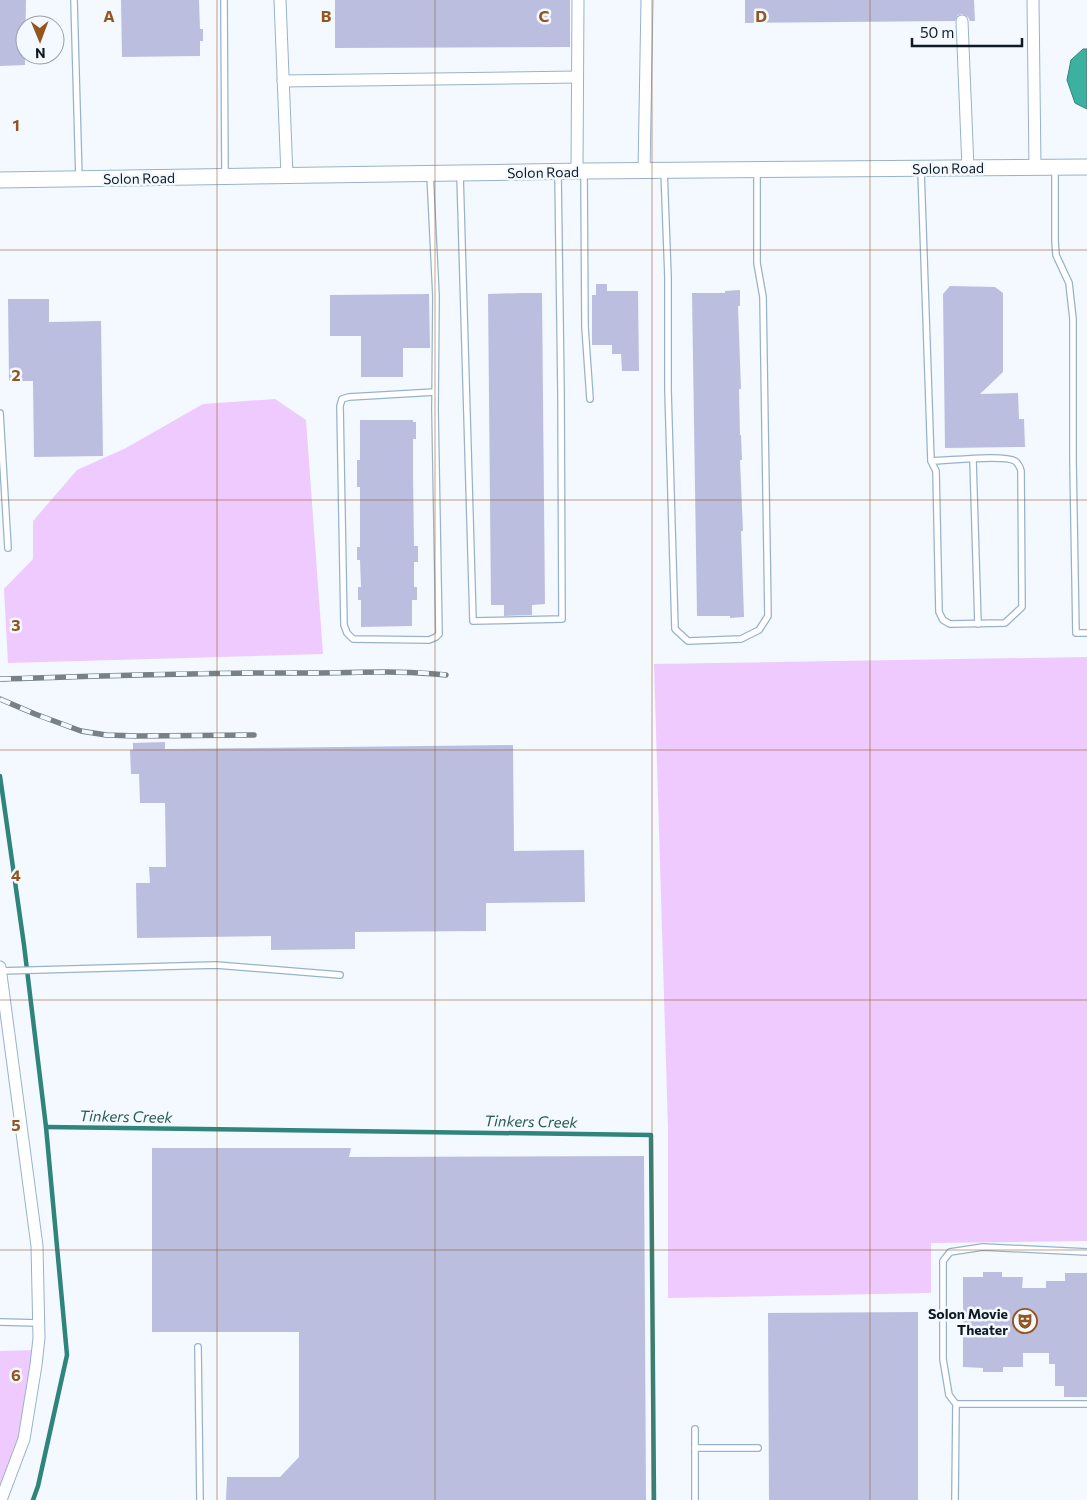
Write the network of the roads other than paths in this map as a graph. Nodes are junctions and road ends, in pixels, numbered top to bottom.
1 (74, 0) edge
2 (224, 0) edge
3 (280, 0) edge
4 (578, 0) edge
5 (647, 0) edge
6 (1032, 0) edge
7 (962, 21) dead end
8 (577, 77) junction
9 (283, 81) junction
10 (1035, 167) junction
11 (1055, 167) junction
12 (1087, 167) edge
13 (921, 168) junction
14 (968, 168) junction
15 (664, 170) junction
16 (757, 170) junction
17 (580, 171) junction
18 (644, 171) junction
19 (558, 172) junction
20 (430, 174) junction
21 (460, 174) junction
22 (287, 176) junction
23 (225, 177) junction
24 (79, 179) junction
25 (0, 180) edge
26 (435, 392) junction
27 (590, 399) dead end
28 (0, 413) edge
29 (973, 460) junction
30 (931, 461) junction
31 (8, 548) dead end
32 (978, 624) junction
33 (1087, 633) edge
34 (0, 967) edge
35 (0, 971) edge
36 (340, 975) dead end
37 (1087, 1252) edge
38 (0, 1322) edge
39 (38, 1323) junction
40 (198, 1347) dead end
41 (956, 1404) junction
42 (1087, 1404) edge
43 (695, 1429) dead end
44 (695, 1448) junction
45 (758, 1448) dead end
46 (1, 1500) edge
47 (200, 1500) edge
48 (695, 1500) edge
49 (955, 1500) edge

1 - 24 lane
2 - 23 lane
3 - 9 street
4 - 8 street
5 - 18 street
6 - 10 street
7 - 14 street
8 - 9 street
8 - 17 street
9 - 22 street
10 - 11 street, Solon Road
10 - 14 street, Solon Road
11 - 12 street, Solon Road
11 - 33 lane
13 - 14 street, Solon Road
13 - 16 street, Solon Road
13 - 30 lane
15 - 16 street, Solon Road
15 - 16 lane
15 - 18 street, Solon Road
17 - 18 street, Solon Road
17 - 19 street, Solon Road
17 - 27 lane
19 - 21 street, Solon Road
19 - 21 lane
20 - 21 street, Solon Road
20 - 22 street, Solon Road
20 - 26 lane
22 - 23 street, Solon Road
23 - 24 street, Solon Road
24 - 25 street, Solon Road
26 - 26 lane
28 - 31 lane
29 - 30 lane
29 - 32 lane
29 - 32 lane
30 - 32 lane
34 - 35 street
35 - 36 lane
35 - 39 street
37 - 41 lane
38 - 39 lane
39 - 46 street
40 - 47 lane
41 - 42 lane
41 - 49 lane
43 - 44 lane
44 - 45 lane
44 - 48 lane

